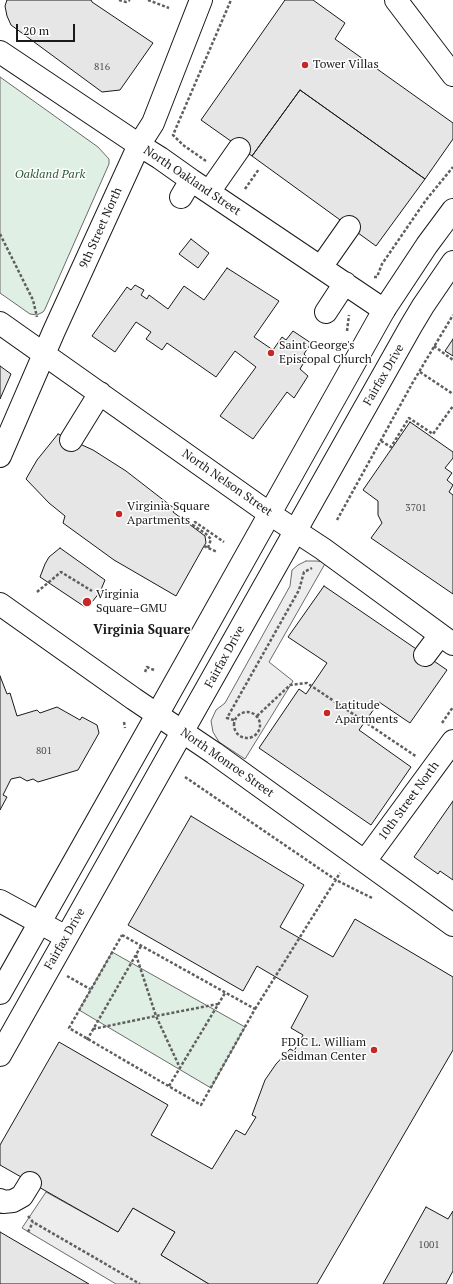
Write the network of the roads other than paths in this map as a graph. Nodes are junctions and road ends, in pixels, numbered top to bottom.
1 (201, 0) edge
2 (396, 0) edge
3 (0, 52) edge
4 (453, 75) edge
5 (139, 145) junction
6 (240, 149) dead end
7 (209, 192) junction
8 (453, 210) edge
9 (349, 227) dead end
10 (453, 262) edge
11 (321, 267) junction
12 (345, 283) junction
13 (384, 310) junction
14 (326, 312) dead end
15 (0, 323) edge
16 (411, 326) junction
17 (44, 354) junction
18 (100, 393) junction
19 (71, 440) dead end
20 (0, 456) edge
21 (270, 514) junction
22 (295, 531) junction
23 (0, 604) edge
24 (446, 639) edge
25 (425, 655) dead end
26 (157, 716) junction
27 (183, 732) junction
28 (453, 741) edge
29 (365, 861) junction
30 (0, 901) edge
31 (39, 924) junction
32 (453, 925) edge
33 (66, 937) junction
34 (0, 993) edge
35 (0, 1055) edge
36 (30, 1183) dead end
37 (6, 1200) edge

1 - 5 street, 9th Street North
2 - 4 street
3 - 5 street, North Oakland Street
5 - 7 street, North Oakland Street
5 - 17 street, 9th Street North
6 - 7 street
7 - 11 street, North Oakland Street
8 - 13 street
9 - 11 street
10 - 16 street, Fairfax Drive
11 - 12 street, North Oakland Street
12 - 13 street, North Oakland Street
12 - 14 street
13 - 16 street, North Oakland Street
13 - 21 street
15 - 17 street, North Nelson Street
16 - 22 street, Fairfax Drive
17 - 18 street, North Nelson Street
17 - 20 street, 9th Street North
18 - 19 street
18 - 21 street, North Nelson Street
21 - 22 street, North Nelson Street
21 - 26 street
22 - 24 street, North Nelson Street
22 - 27 street, Fairfax Drive
23 - 26 street, North Monroe Street
24 - 25 street
26 - 27 street, North Monroe Street
26 - 31 street
27 - 29 street, North Monroe Street
27 - 33 street, Fairfax Drive
28 - 29 street, 10th Street North
29 - 32 street, North Monroe Street
30 - 31 street
31 - 33 street
31 - 34 street
33 - 35 street, Fairfax Drive
36 - 37 street

